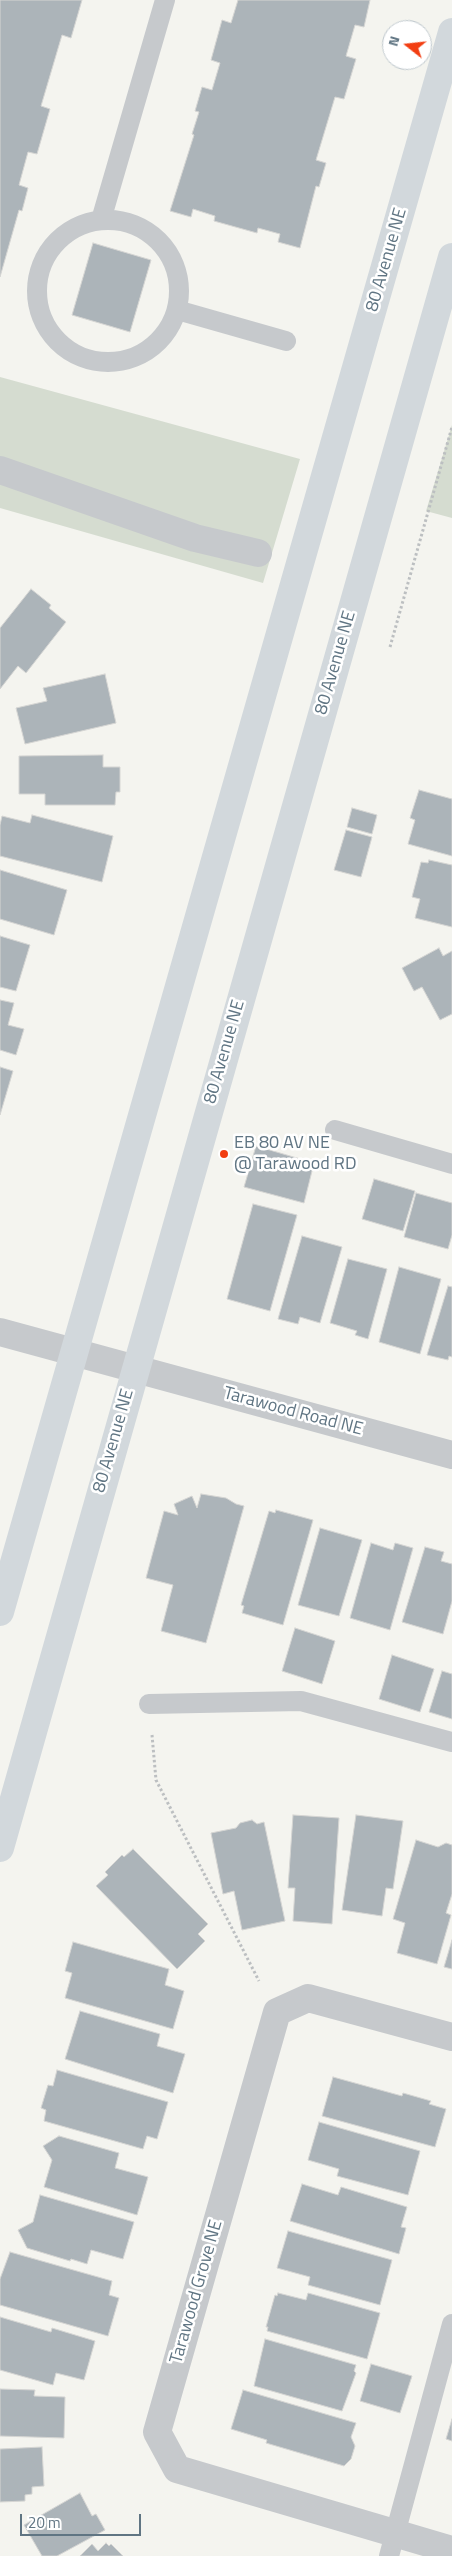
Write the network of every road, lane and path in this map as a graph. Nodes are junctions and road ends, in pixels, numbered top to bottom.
1 (165, 0) edge
2 (452, 32) edge
3 (101, 220) junction
4 (452, 257) edge
5 (177, 310) junction
6 (286, 341) dead end
7 (452, 427) edge
8 (0, 470) edge
9 (258, 553) dead end
10 (390, 647) dead end
11 (335, 1130) dead end
12 (452, 1164) edge
13 (0, 1332) edge
14 (73, 1352) junction
15 (134, 1369) junction
16 (452, 1455) edge
17 (0, 1612) edge
18 (149, 1704) joint
19 (452, 1742) edge
20 (0, 1848) edge
21 (277, 2012) junction
22 (452, 2037) edge
23 (452, 2324) edge
24 (392, 2545) edge
25 (452, 2550) edge

1 - 3 lane
2 - 14 street, 80 Avenue NE
3 - 5 lane
3 - 5 lane
4 - 15 street, 80 Avenue NE
5 - 6 lane
7 - 10 path
8 - 9 street
11 - 12 lane
13 - 14 street, Tarawood Road NE
14 - 15 street, Tarawood Road NE
14 - 17 street, 80 Avenue NE
15 - 16 street, Tarawood Road NE
15 - 20 street, 80 Avenue NE
18 - 19 lane
18 - 21 path
21 - 22 street
21 - 24 street, Tarawood Grove NE
23 - 24 lane
24 - 25 street, Tarawood Grove NE

